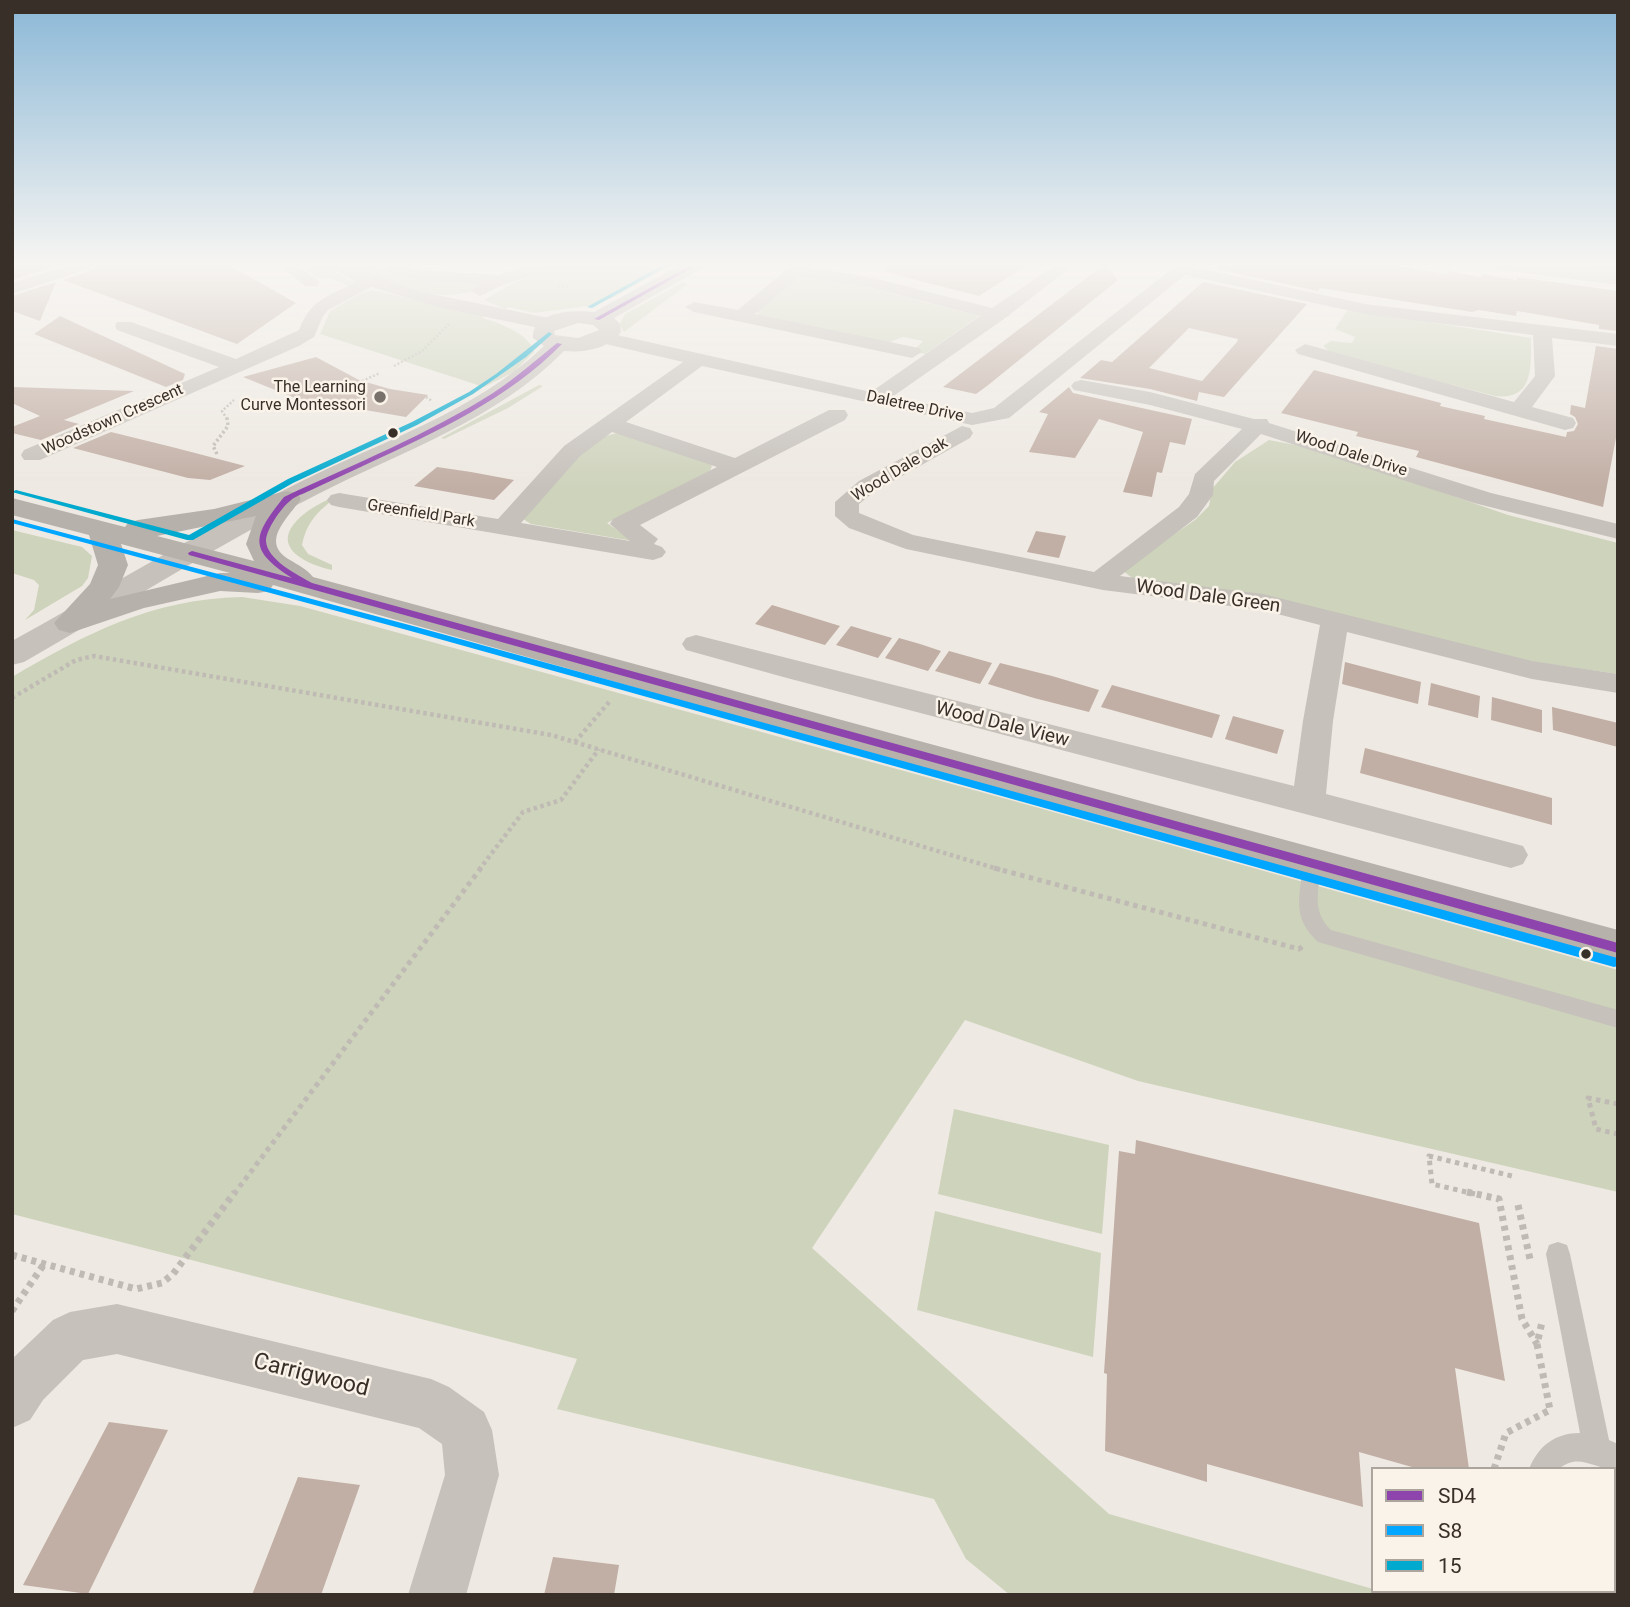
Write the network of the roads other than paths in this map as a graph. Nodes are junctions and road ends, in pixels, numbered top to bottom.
1 (160, 339) edge
2 (297, 339) edge
3 (551, 339) edge
4 (567, 339) edge
5 (587, 339) edge
6 (636, 339) edge
7 (848, 339) edge
8 (962, 339) edge
9 (1092, 339) edge
10 (1316, 339) edge
11 (1543, 339) edge
12 (1305, 350) junction
13 (912, 352) dead end
14 (699, 359) junction
15 (1289, 365) dead end
16 (236, 366) junction
17 (1081, 386) dead end
18 (875, 399) junction
19 (1520, 409) junction
20 (837, 415) dead end
21 (1565, 423) dead end
22 (610, 424) junction
23 (1258, 424) junction
24 (962, 433) dead end
25 (32, 455) dead end
26 (738, 466) junction
27 (287, 499) junction
28 (339, 500) dead end
29 (12, 506) edge
30 (846, 511) joint
31 (504, 527) junction
32 (101, 529) junction
33 (1618, 532) edge
34 (192, 553) junction
35 (1102, 582) junction
36 (309, 585) junction
37 (1335, 621) junction
38 (70, 623) junction
39 (696, 644) dead end
40 (12, 655) edge
41 (1618, 684) edge
42 (1309, 801) junction
43 (1511, 855) dead end
44 (1312, 864) junction
45 (1618, 948) edge
46 (1618, 1019) edge
47 (1558, 1254) dead end
48 (12, 1402) edge
49 (1607, 1453) edge
50 (1545, 1467) edge
51 (437, 1595) edge

1 - 16 street
2 - 16 street, Woodstown Crescent
3 - 27 street
4 - 5 street
6 - 14 street, Daletree Drive
7 - 13 street
8 - 18 street
9 - 18 street, Daletree Drive
10 - 12 street
11 - 19 street
12 - 15 street
12 - 19 street
14 - 18 street, Daletree Drive
14 - 22 street
16 - 25 street, Woodstown Crescent
17 - 23 street, Wood Dale Drive
19 - 21 street
20 - 26 street, Greenfield Park
22 - 26 street
22 - 31 street
23 - 33 street, Wood Dale Drive
23 - 35 street
24 - 30 street, Wood Dale Oak
26 - 31 street, Greenfield Park
27 - 32 main road
27 - 34 street
27 - 36 main road
28 - 31 street, Greenfield Park
29 - 32 main road
30 - 35 street, Wood Dale Green
32 - 34 main road
32 - 38 main road
34 - 36 main road
34 - 38 street
35 - 37 street, Wood Dale Green
36 - 38 main road
36 - 44 main road
37 - 41 street, Wood Dale Green
37 - 42 street
38 - 40 street
39 - 42 street, Wood Dale View
42 - 43 street, Wood Dale View
44 - 45 main road
44 - 46 lane
47 - 49 lane
48 - 51 street, Carrigwood
49 - 50 lane

